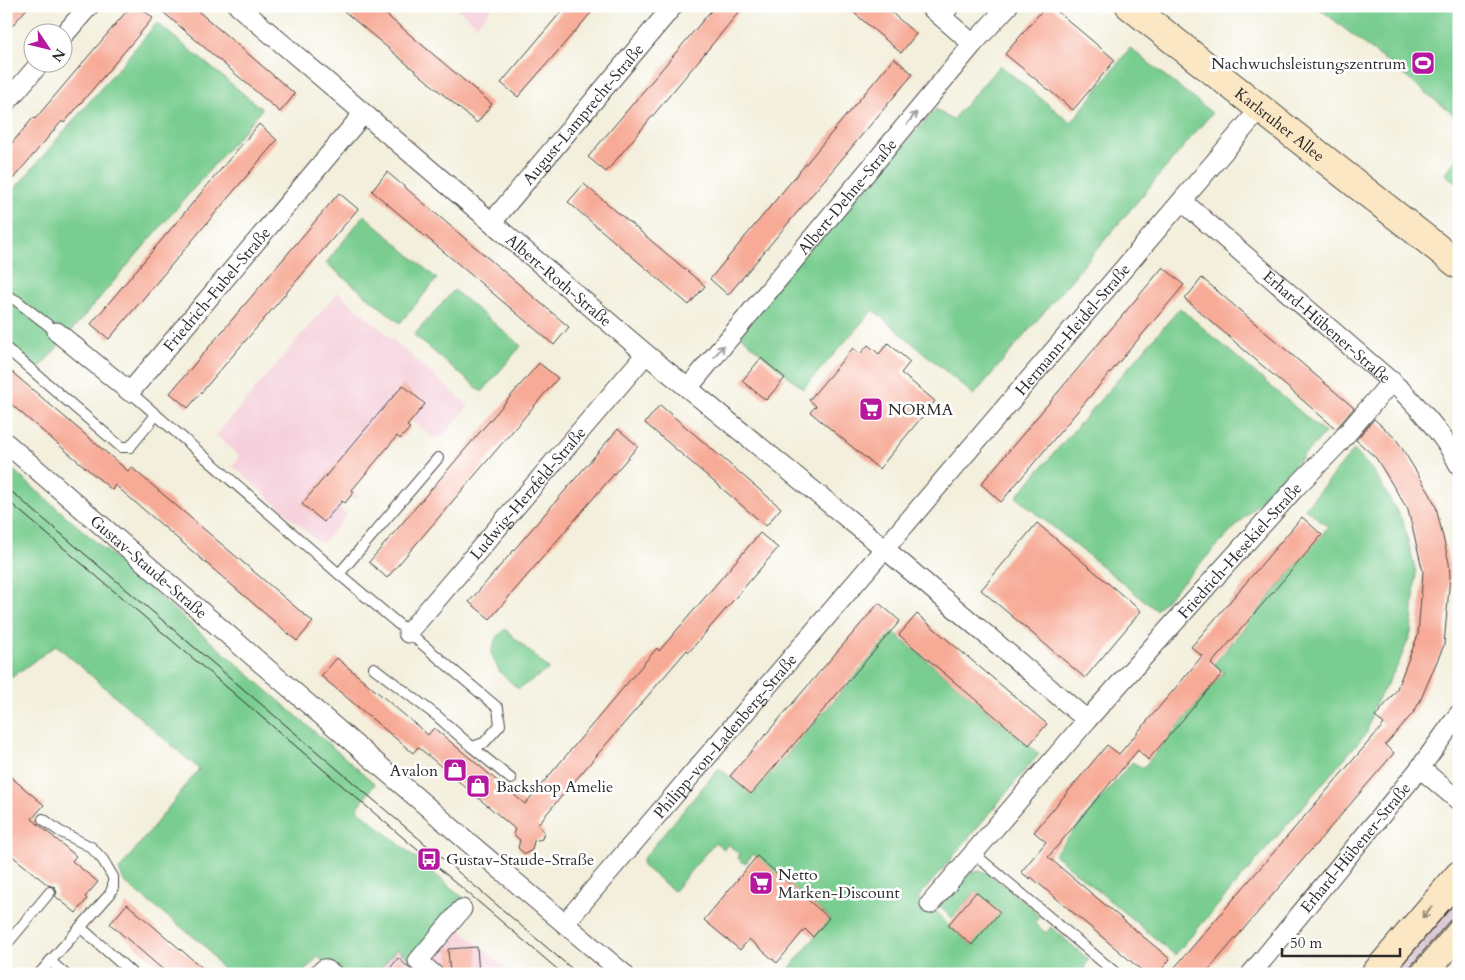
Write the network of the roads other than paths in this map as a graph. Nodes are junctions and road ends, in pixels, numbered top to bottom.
1 (89, 6) edge
2 (238, 6) edge
3 (673, 6) edge
4 (929, 6) edge
5 (1008, 6) edge
6 (1130, 6) edge
7 (950, 13) edge
8 (72, 26) edge
9 (973, 44) junction
10 (32, 72) edge
11 (6, 103) edge
12 (1260, 109) junction
13 (363, 114) junction
14 (1360, 187) junction
15 (1182, 202) junction
16 (492, 222) junction
17 (1459, 242) edge
18 (1459, 265) edge
19 (6, 295) edge
20 (56, 332) joint
21 (6, 348) edge
22 (646, 354) junction
23 (1392, 382) junction
24 (688, 388) junction
25 (130, 392) junction
26 (156, 415) junction
27 (6, 443) edge
28 (438, 458) dead end
29 (1459, 465) edge
30 (885, 549) junction
31 (339, 574) junction
32 (408, 633) junction
33 (374, 668) dead end
34 (1459, 714) edge
35 (1087, 720) junction
36 (472, 747) junction
37 (1420, 768) junction
38 (511, 779) dead end
39 (1459, 801) edge
40 (43, 819) dead end
41 (974, 853) junction
42 (1459, 875) edge
43 (50, 892) dead end
44 (930, 904) dead end
45 (462, 909) dead end
46 (565, 923) junction
47 (80, 927) junction
48 (1459, 932) edge
49 (6, 944) edge
50 (50, 961) junction
51 (39, 974) edge
52 (65, 974) edge
53 (133, 974) edge
54 (318, 974) edge
55 (333, 974) edge
56 (433, 974) edge
57 (624, 974) edge
58 (1117, 974) edge
59 (1251, 974) edge
60 (1375, 974) edge
61 (1423, 974) edge

1 - 8 street
2 - 13 street, Albert-Roth-Straße
3 - 16 street, August-Lamprecht-Straße
4 - 7 street
5 - 9 street, Albert-Dehne-Straße
6 - 12 street, Karlsruher Allee
7 - 9 street
24 -> 9 street, Albert-Dehne-Straße
10 - 11 street
12 - 14 street, Karlsruher Allee
12 - 15 street, Hermann-Heidel-Straße
13 - 16 street, Albert-Roth-Straße
13 - 25 street, Friedrich-Fubel-Straße
14 - 17 street, Karlsruher Allee
14 - 18 street, Karlsruher Allee
15 - 23 street, Erhard-Hübener-Straße
15 - 30 street, Hermann-Heidel-Straße
16 - 22 street, Albert-Roth-Straße
19 - 20 lane
20 - 25 street
21 - 26 lane
22 - 24 street, Albert-Roth-Straße
22 - 32 street, Ludwig-Herzfeld-Straße
23 - 29 street, Erhard-Hübener-Straße
23 - 35 street, Friedrich-Hesekiel-Straße
24 - 30 street, Albert-Roth-Straße
25 - 26 lane
26 - 31 lane
27 - 46 street, Gustav-Staude-Straße
28 - 31 lane
30 - 35 street
30 - 46 street, Philipp-von-Ladenberg-Straße
31 - 32 lane
32 - 36 lane
33 - 36 lane
34 - 37 street, Erhard-Hübener-Straße
35 - 41 street, Friedrich-Hesekiel-Straße
36 - 38 lane
37 - 39 street, Erhard-Hübener-Straße
37 - 59 street, Erhard-Hübener-Straße
40 - 47 lane
41 - 44 street, Friedrich-Hesekiel-Straße
41 - 58 lane
42 -> 60 street
43 - 49 lane
45 - 56 street
46 - 57 street, Gustav-Staude-Straße
47 - 50 lane
47 - 53 lane
48 - 61 street
50 - 51 lane
50 - 52 lane
54 - 55 street

